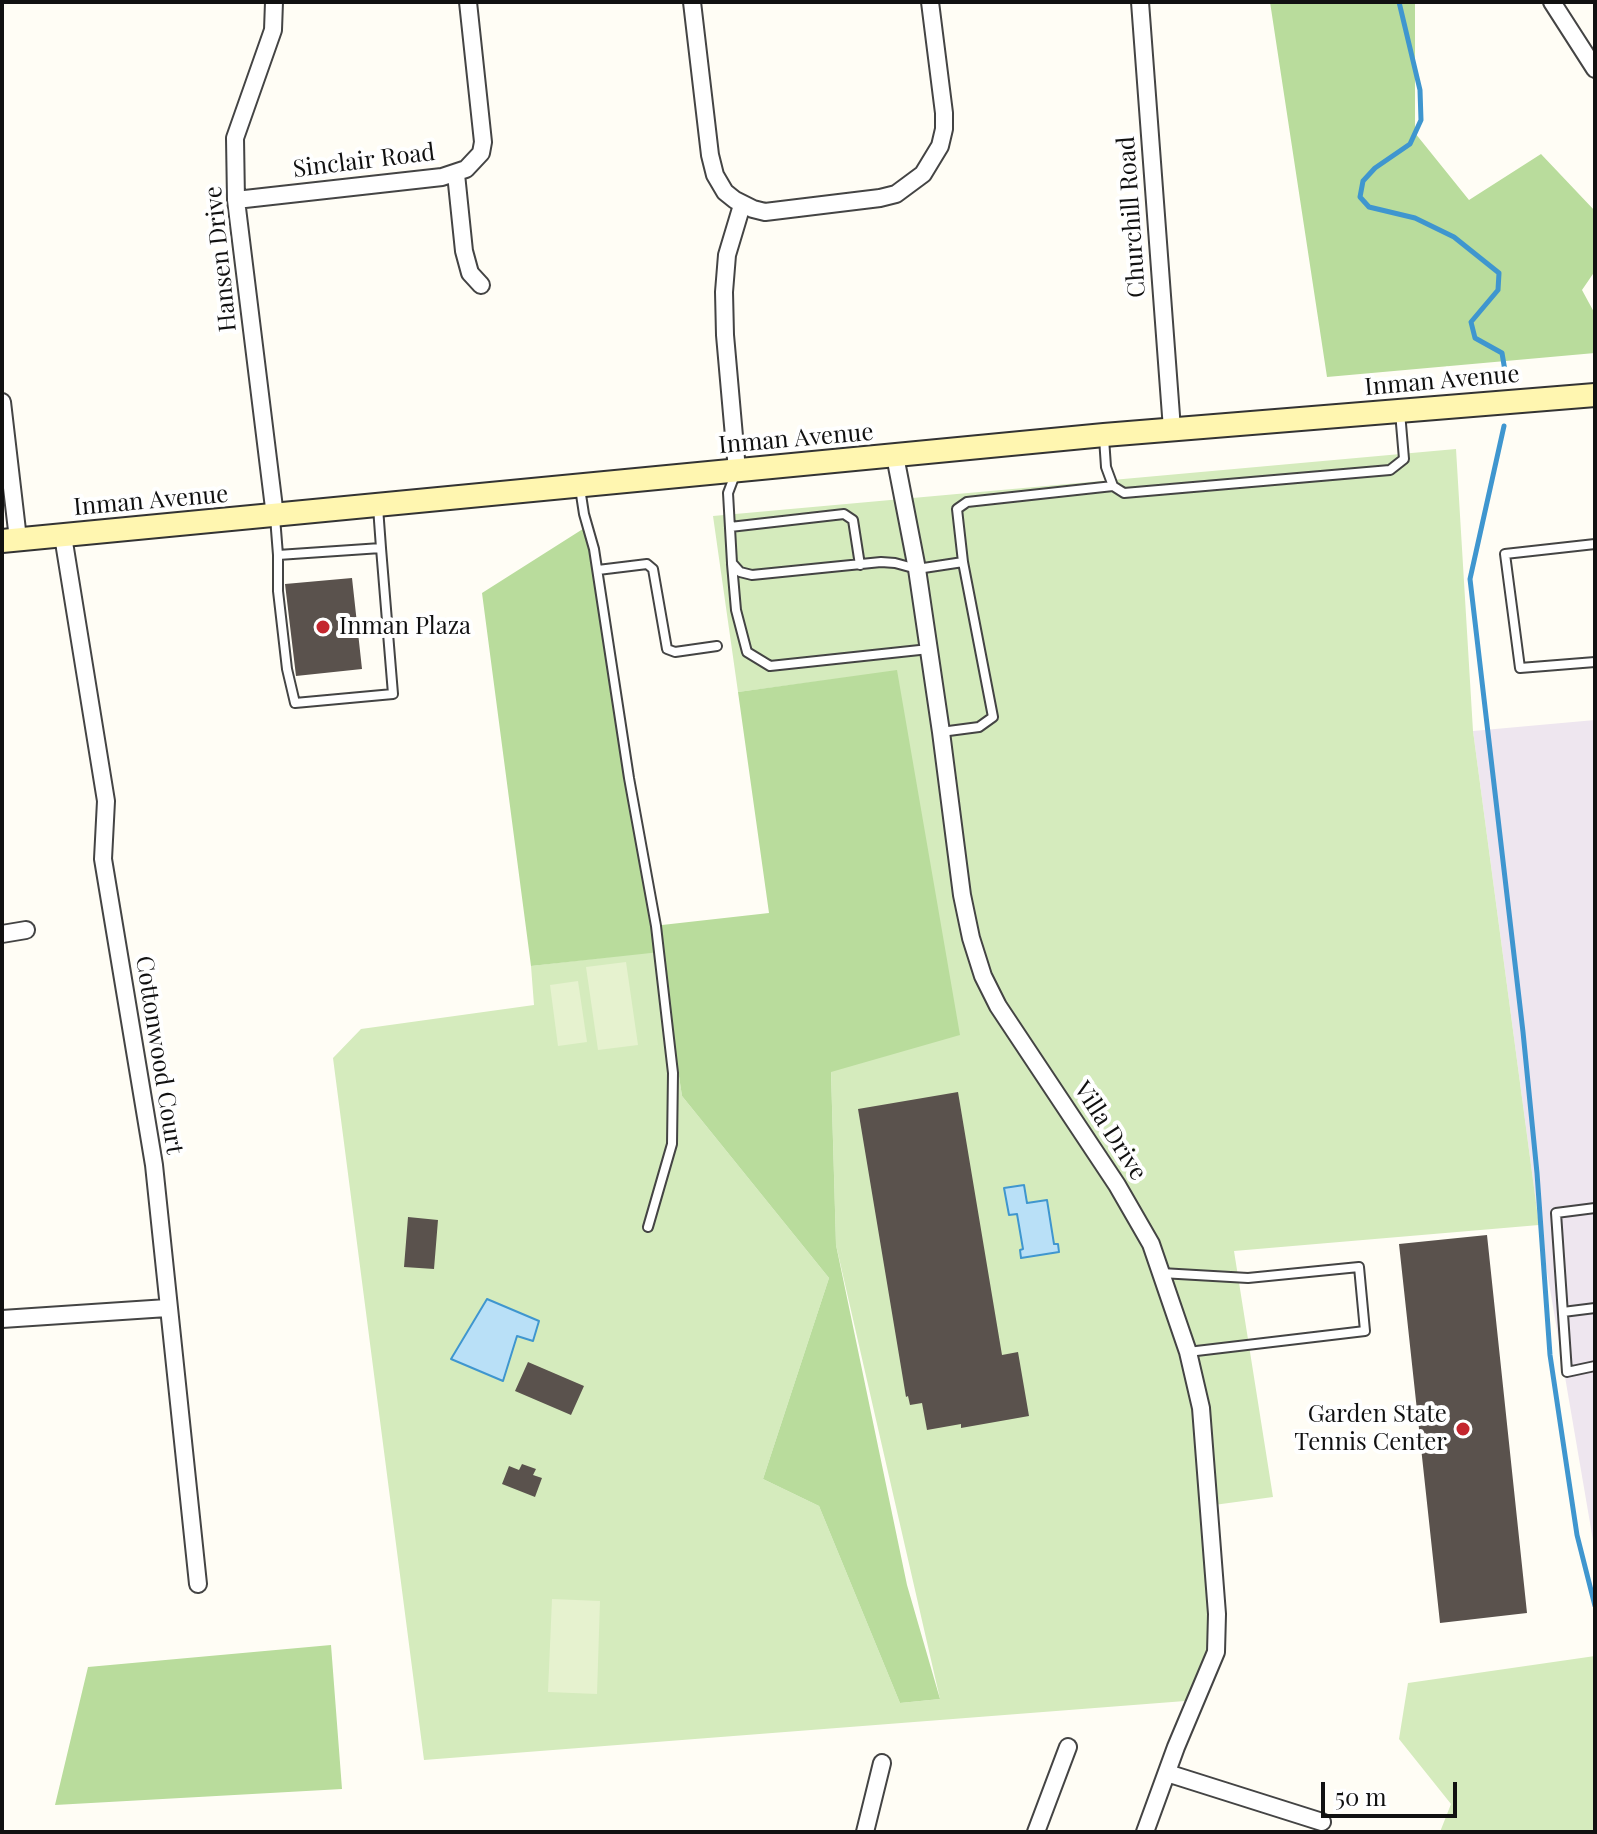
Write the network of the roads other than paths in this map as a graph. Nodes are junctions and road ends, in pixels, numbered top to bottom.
1 (274, 2) edge
2 (468, 2) edge
3 (692, 2) edge
4 (930, 2) edge
5 (1140, 2) edge
6 (1552, 2) edge
7 (1595, 69) edge
8 (456, 174) junction
9 (236, 200) junction
10 (742, 205) junction
11 (481, 285) dead end
12 (1595, 395) edge
13 (2, 402) edge
14 (1399, 411) junction
15 (1172, 429) junction
16 (1104, 435) junction
17 (895, 456) junction
18 (737, 470) junction
19 (1113, 486) junction
20 (580, 487) junction
21 (378, 506) junction
22 (275, 516) junction
23 (730, 527) junction
24 (63, 536) junction
25 (10, 540) edge
26 (1595, 544) edge
27 (381, 548) junction
28 (278, 555) junction
29 (963, 562) junction
30 (732, 563) junction
31 (860, 565) junction
32 (917, 569) junction
33 (598, 570) junction
34 (717, 646) dead end
35 (929, 649) junction
36 (1595, 662) edge
37 (941, 732) junction
38 (26, 930) dead end
39 (2, 934) edge
40 (1595, 1208) edge
41 (648, 1227) dead end
42 (1161, 1273) junction
43 (167, 1308) junction
44 (1595, 1308) edge
45 (1563, 1312) junction
46 (2, 1319) edge
47 (1188, 1352) junction
48 (1595, 1366) edge
49 (198, 1584) dead end
50 (1068, 1747) dead end
51 (882, 1763) dead end
52 (1167, 1773) junction
53 (1322, 1822) dead end
54 (865, 1832) edge
55 (1036, 1832) edge
56 (1145, 1832) edge

1 - 9 street, Hansen Drive
2 - 8 street, Sinclair Road
3 - 10 street
4 - 10 street
5 - 15 street, Churchill Road
6 - 7 street
8 - 9 street, Sinclair Road
8 - 11 street
9 - 22 street, Hansen Drive
10 - 18 street
12 - 14 main road, Inman Avenue
13 - 25 street
14 - 15 main road, Inman Avenue
14 - 19 lane
15 - 16 main road, Inman Avenue
16 - 17 main road, Inman Avenue
16 - 19 lane
17 - 18 main road, Inman Avenue
17 - 32 street, Villa Drive
18 - 20 main road, Inman Avenue
18 - 23 lane
19 - 29 lane
20 - 21 main road, Inman Avenue
20 - 33 lane
21 - 22 main road, Inman Avenue
21 - 27 lane
22 - 24 main road, Inman Avenue
22 - 28 lane
23 - 30 lane
23 - 31 lane
24 - 25 main road, Inman Avenue
24 - 43 street, Cottonwood Court
26 - 36 lane
27 - 28 lane
27 - 28 lane
29 - 32 lane
29 - 37 lane
30 - 31 lane
30 - 35 lane
31 - 32 lane
32 - 35 street, Villa Drive
33 - 34 lane
33 - 41 lane
35 - 37 street, Villa Drive
37 - 42 street, Villa Drive
38 - 39 street
40 - 45 lane
42 - 47 street, Villa Drive
42 - 47 lane
43 - 46 street
43 - 49 street, Cottonwood Court
44 - 45 lane
45 - 48 lane
47 - 52 street, Villa Drive
50 - 55 street
51 - 54 street
52 - 53 street
52 - 56 street, Villa Drive

